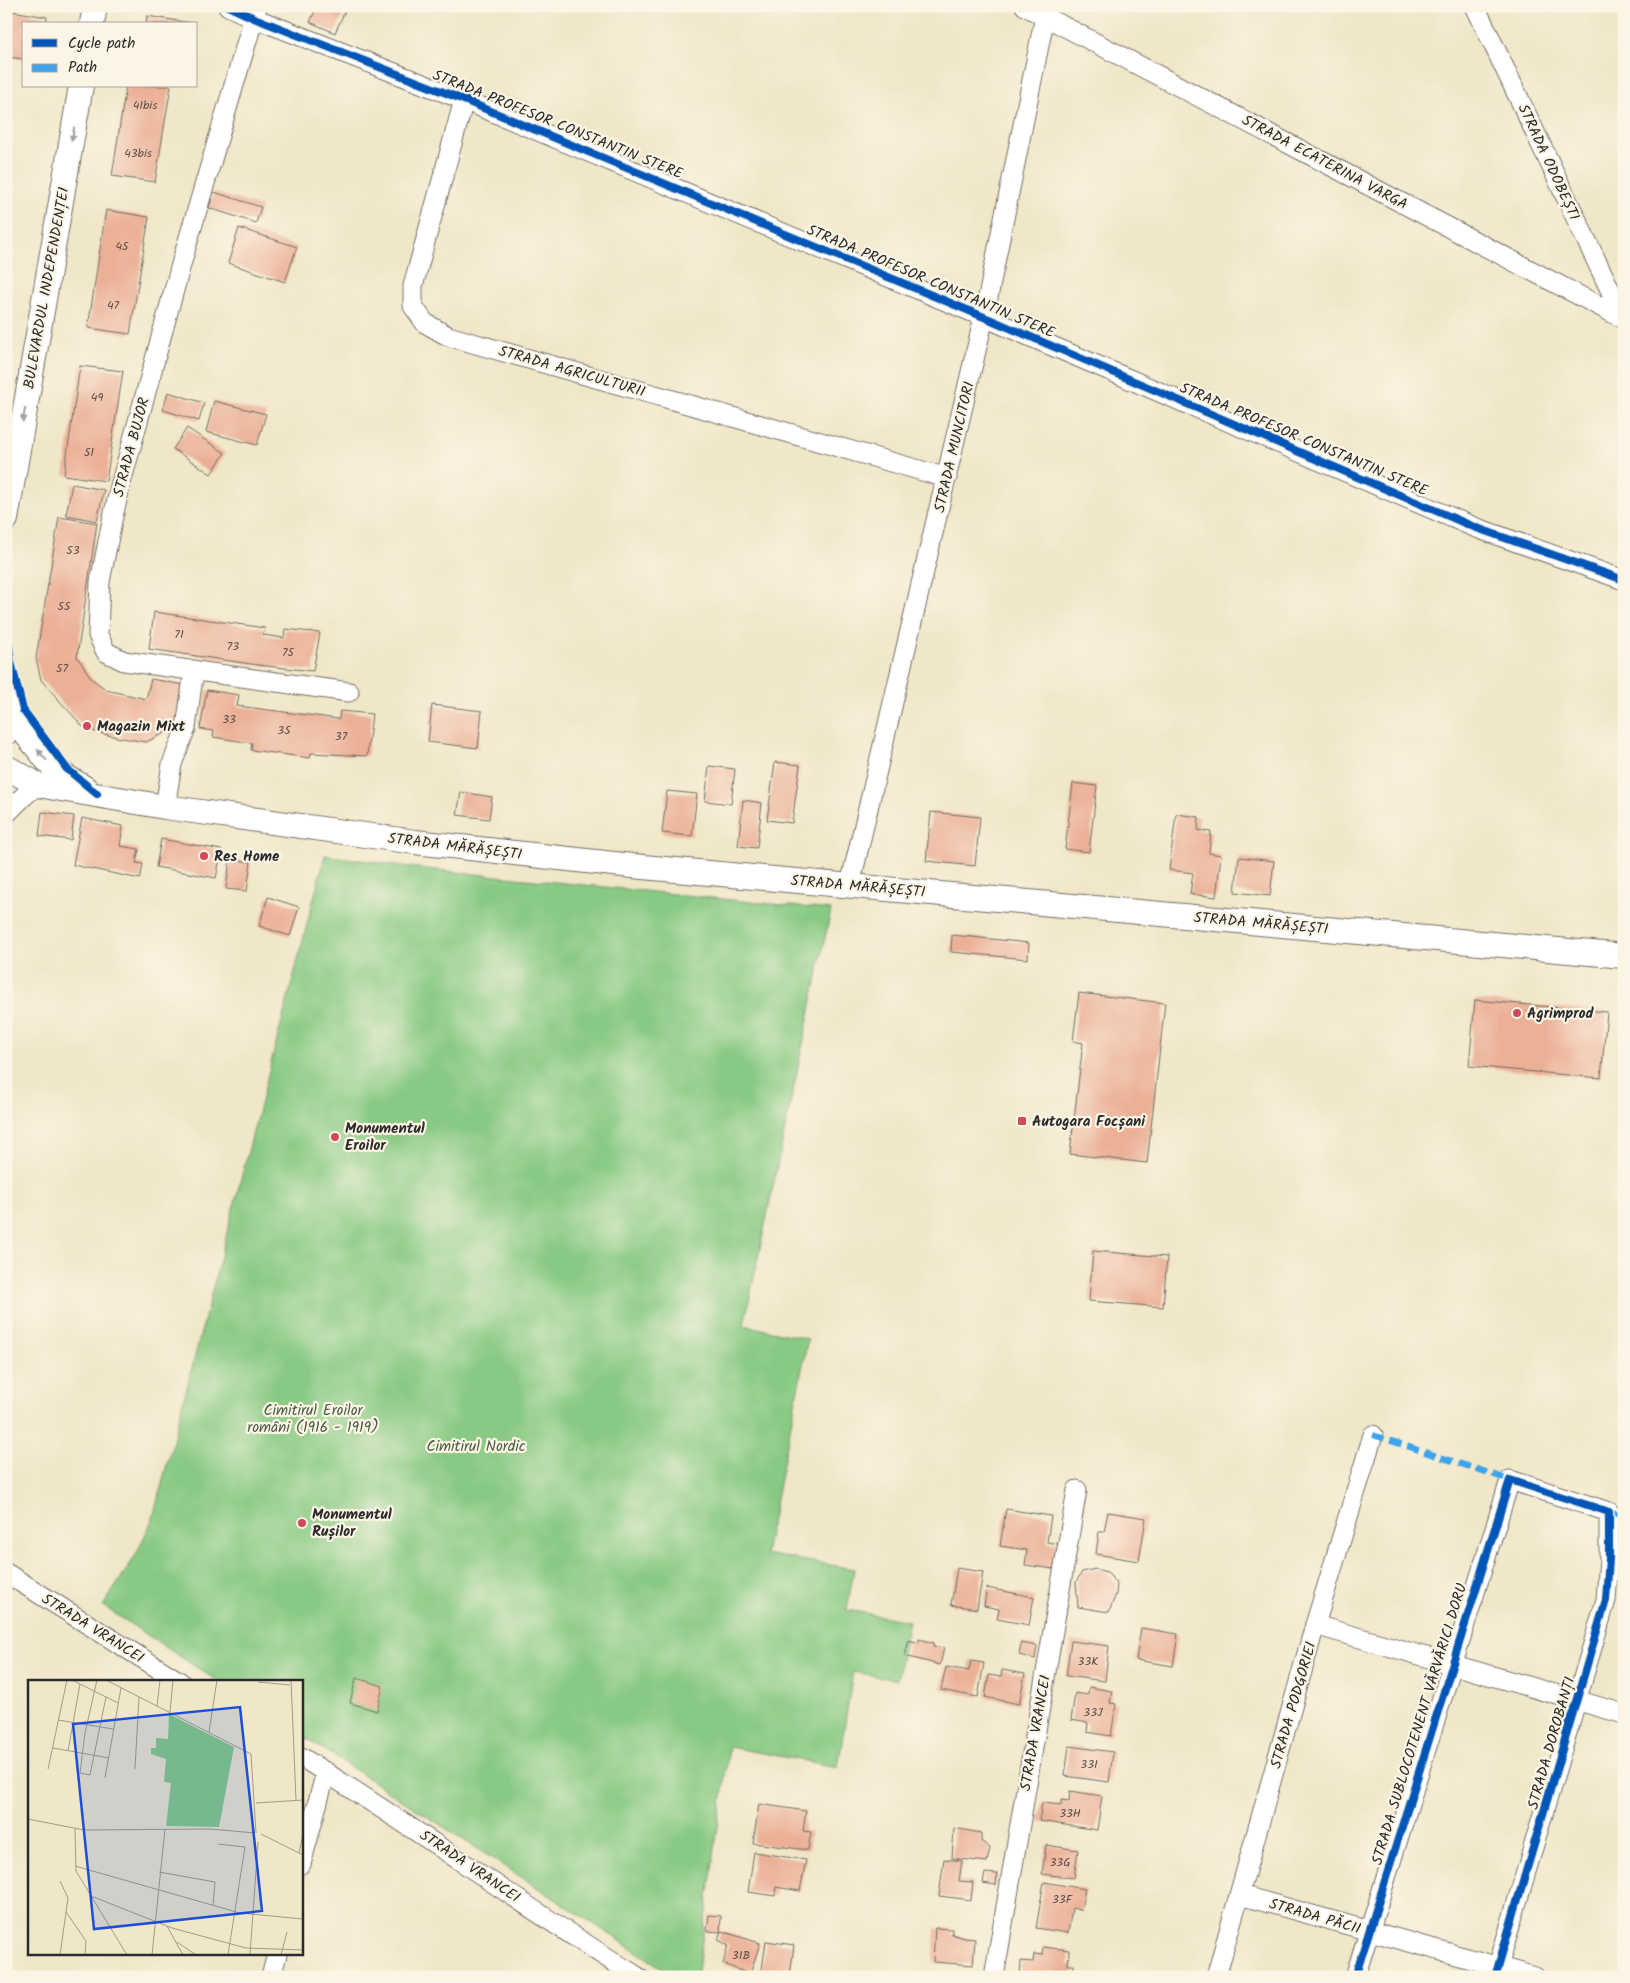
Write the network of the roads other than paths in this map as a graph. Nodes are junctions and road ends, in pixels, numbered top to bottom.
1 (95, 6) edge
2 (228, 6) edge
3 (1025, 6) edge
4 (1475, 6) edge
5 (256, 12) edge
6 (1046, 12) edge
7 (92, 22) edge
8 (81, 88) edge
9 (464, 100) junction
10 (984, 317) junction
11 (1624, 319) edge
12 (947, 478) junction
13 (6, 519) edge
14 (1624, 580) edge
15 (194, 670) junction
16 (6, 689) edge
17 (349, 692) dead end
18 (10, 728) edge
19 (6, 767) edge
20 (38, 785) junction
21 (95, 794) junction
22 (165, 807) junction
23 (6, 814) edge
24 (850, 885) junction
25 (1624, 956) edge
26 (1372, 1434) dead end
27 (1510, 1480) joint
28 (1077, 1490) dead end
29 (6, 1573) edge
30 (1316, 1625) junction
31 (1452, 1665) junction
32 (177, 1680) edge
33 (1578, 1700) junction
34 (1624, 1714) edge
35 (302, 1758) edge
36 (326, 1772) junction
37 (302, 1860) edge
38 (1240, 1895) junction
39 (1369, 1931) junction
40 (276, 1956) edge
41 (1496, 1972) edge
42 (271, 1977) edge
43 (638, 1977) edge
44 (994, 1977) edge
45 (1216, 1977) edge
46 (1355, 1977) edge
47 (1535, 1977) edge

1 - 7 main road
2 - 5 street, STRADA PROFESOR CONSTANTIN STERE
3 - 6 street, STRADA ECATERINA VARGA
4 - 11 street, STRADA ODOBEȘTI
5 - 9 street, STRADA PROFESOR CONSTANTIN STERE
5 - 15 street, STRADA BUJOR
6 - 10 street, STRADA MUNCITORI
6 - 11 street, STRADA ECATERINA VARGA
8 -> 13 main road, BULEVARDUL INDEPENDENȚEI
9 - 10 street, STRADA PROFESOR CONSTANTIN STERE
9 - 12 street, STRADA AGRICULTURII
10 - 12 street, STRADA MUNCITORI
10 - 14 street, STRADA PROFESOR CONSTANTIN STERE
12 - 24 street, STRADA MUNCITORI
15 - 17 street, STRADA BUJOR
15 - 22 street
16 - 18 main road
21 -> 18 main road, STRADA MĂRĂȘEȘTI
19 - 20 main road, STRADA MĂRĂȘEȘTI
20 - 21 main road, STRADA MĂRĂȘEȘTI
20 - 23 street
21 - 22 main road, STRADA MĂRĂȘEȘTI
22 - 24 main road, STRADA MĂRĂȘEȘTI
24 - 25 main road, STRADA MĂRĂȘEȘTI
26 - 30 street, STRADA PODGORIEI
27 - 31 street, STRADA SUBLOCOTENENT VĂRVĂRICI DORU
27 - 33 street, STRADA DOROBANȚI
28 - 44 street, STRADA VRANCEI
29 - 32 street, STRADA VRANCEI
30 - 31 street
30 - 38 street, STRADA PODGORIEI
31 - 33 street
31 - 39 street, STRADA SUBLOCOTENENT VĂRVĂRICI DORU
33 - 34 street
33 - 41 street, STRADA DOROBANȚI
35 - 36 street, STRADA VRANCEI
36 - 37 street
36 - 43 street, STRADA VRANCEI
38 - 39 street, STRADA PĂCII
38 - 45 street, STRADA PODGORIEI
39 - 41 street, STRADA PĂCII
39 - 46 street, STRADA SUBLOCOTENENT VĂRVĂRICI DORU
40 - 42 street
41 - 47 street, STRADA PĂCII

